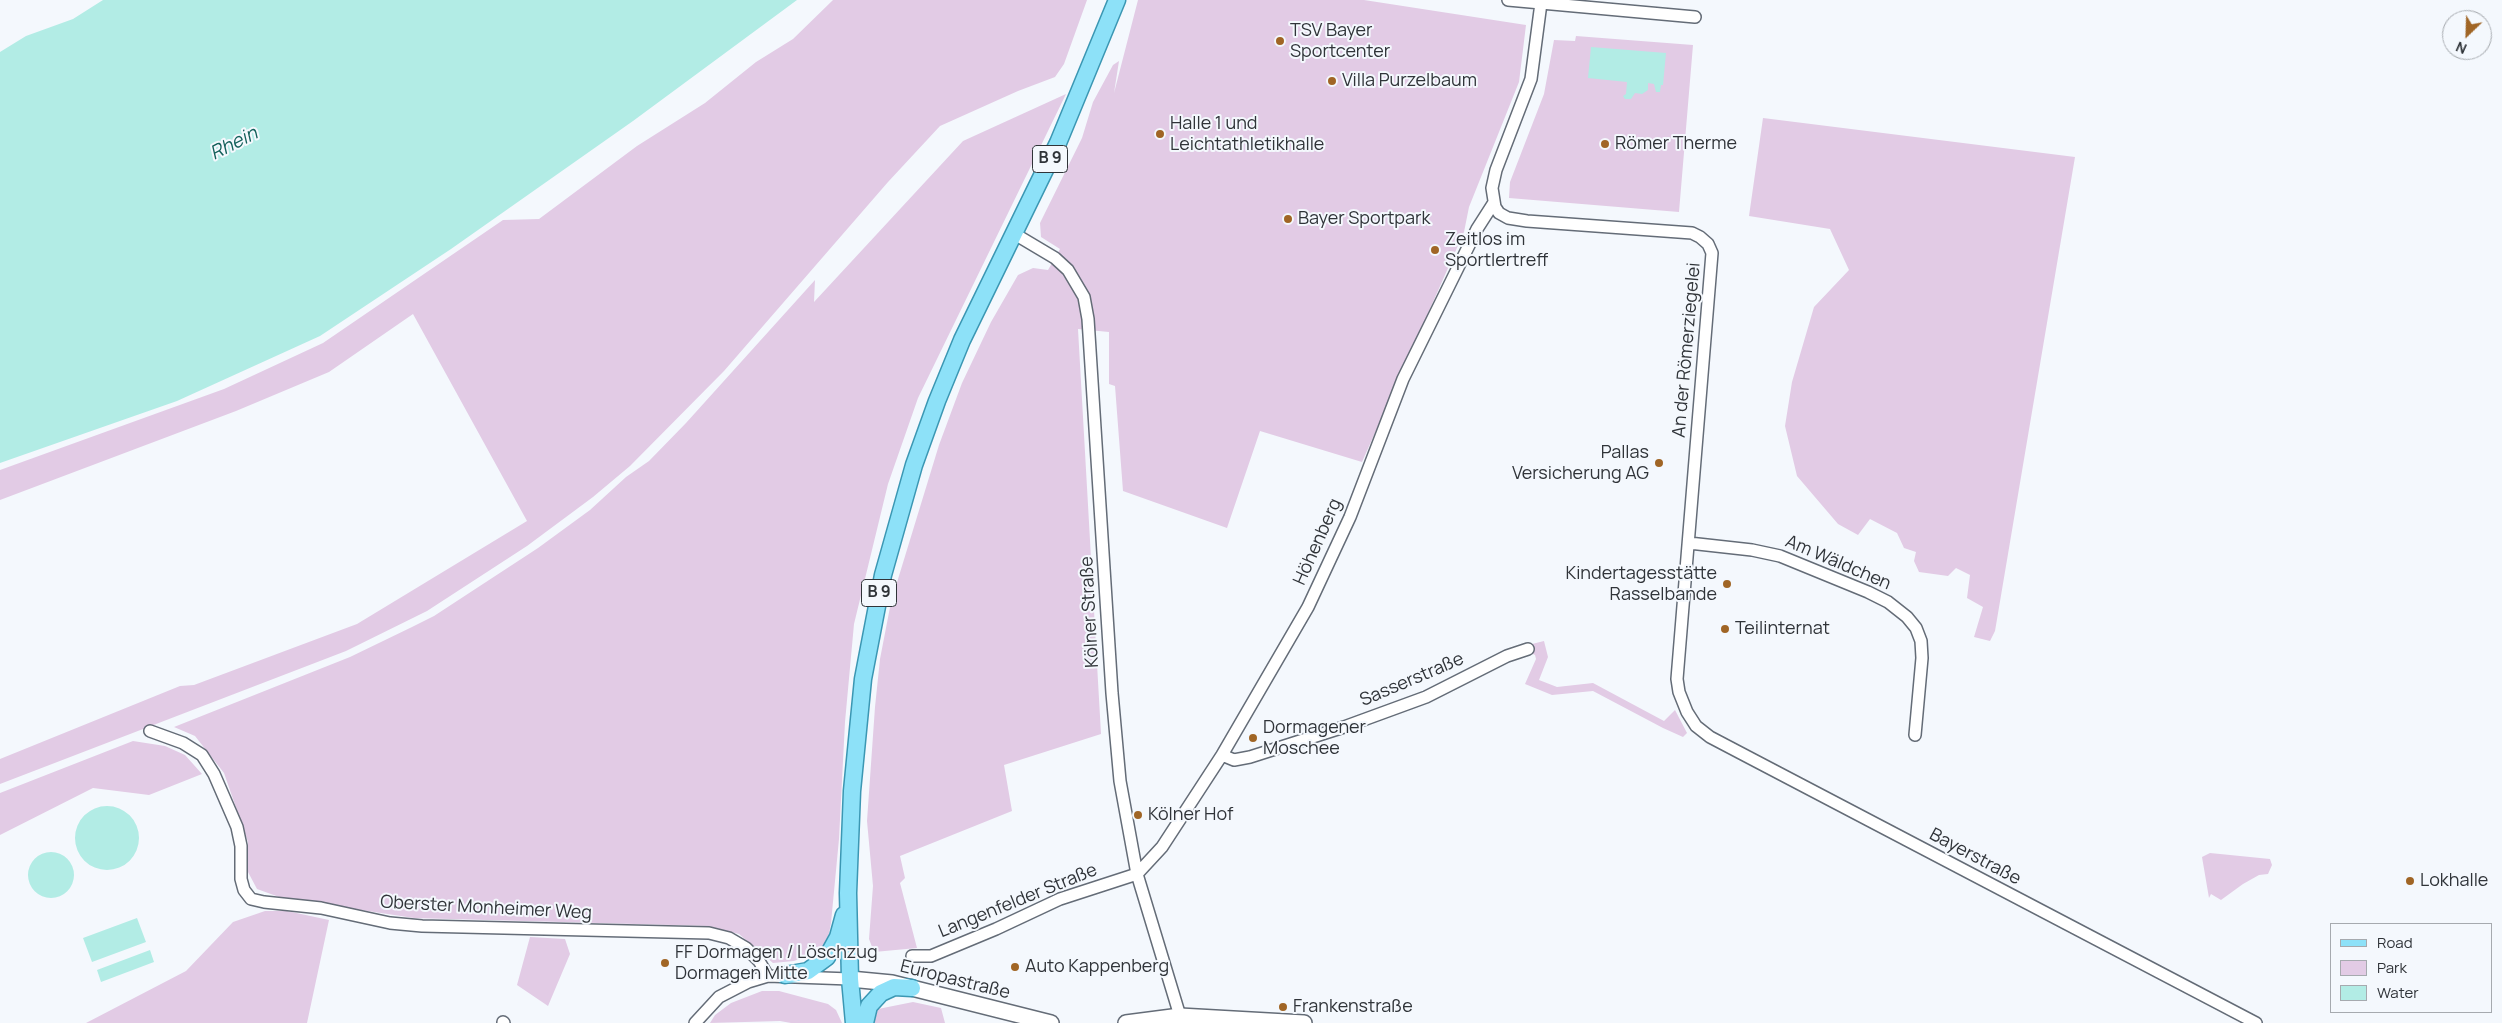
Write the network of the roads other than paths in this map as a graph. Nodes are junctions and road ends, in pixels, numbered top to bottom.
1 (1117, 0) edge
2 (1508, 0) edge
3 (1541, 3) junction
4 (1696, 16) dead end
5 (1493, 204) junction
6 (1013, 233) junction
7 (1689, 543) junction
8 (1528, 649) dead end
9 (1686, 712) joint
10 (150, 731) dead end
11 (1915, 735) dead end
12 (1222, 755) junction
13 (1137, 874) junction
14 (848, 893) junction
15 (912, 956) dead end
16 (785, 975) junction
17 (768, 976) junction
18 (850, 979) junction
19 (912, 988) junction
20 (1180, 1016) junction
21 (695, 1023) edge
22 (854, 1023) edge
23 (865, 1023) edge
24 (1051, 1023) edge
25 (1126, 1023) edge
26 (1304, 1023) edge
27 (2256, 1023) edge

1 - 6 main road, B 9
2 - 3 street
3 - 4 street
3 - 5 street
5 - 7 street, An der Römerziegelei
5 - 12 street, Höhenberg
6 - 13 street, Kölner Straße
6 - 14 main road, B 9
7 - 9 street, An der Römerziegelei
7 - 11 street, Am Wäldchen
8 - 12 street, Sasserstraße
9 - 27 street, Bayerstraße
10 - 17 street, Oberster Monheimer Weg
12 - 13 street, Höhenberg
13 - 15 street, Langenfelder Straße
13 - 20 street, Kölner Straße
14 - 16 main road
14 - 18 main road, B 9
16 - 17 street
16 - 18 street
17 - 21 street
18 - 19 main road, Europastraße
18 - 22 main road, B 9
19 - 23 main road
19 - 24 main road, Europastraße
20 - 25 main road
20 - 26 main road

